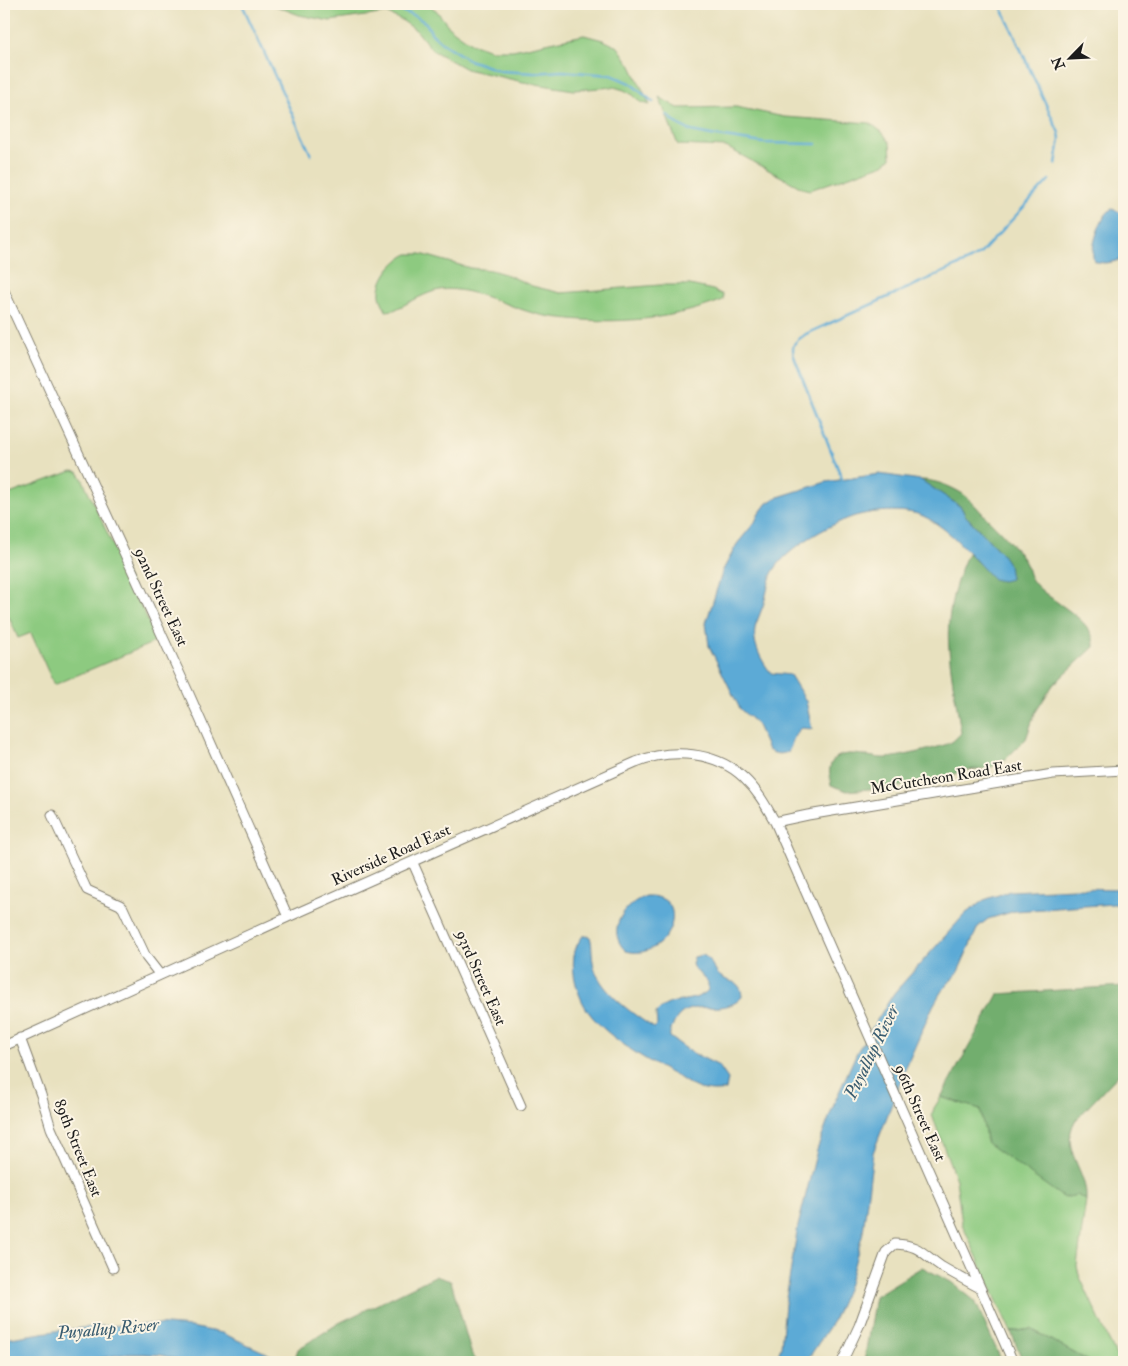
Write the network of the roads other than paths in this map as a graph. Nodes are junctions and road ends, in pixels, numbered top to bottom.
1 (4, 291) edge
2 (1124, 770) edge
3 (52, 815) dead end
4 (774, 822) junction
5 (413, 863) junction
6 (288, 917) junction
7 (160, 975) junction
8 (20, 1038) junction
9 (4, 1046) edge
10 (521, 1106) dead end
11 (113, 1268) dead end
12 (980, 1288) junction
13 (842, 1362) edge
14 (1013, 1362) edge

1 - 6 street, 92nd Street East
2 - 4 street, McCutcheon Road East
3 - 7 street
4 - 5 street, Riverside Road East
4 - 12 street, 96th Street East
5 - 6 street, Riverside Road East
5 - 10 street, 93rd Street East
6 - 7 street, Riverside Road East
7 - 8 street, Riverside Road East
8 - 9 street, Riverside Road East
8 - 11 street, 89th Street East
12 - 13 street
12 - 14 street, 96th Street East

